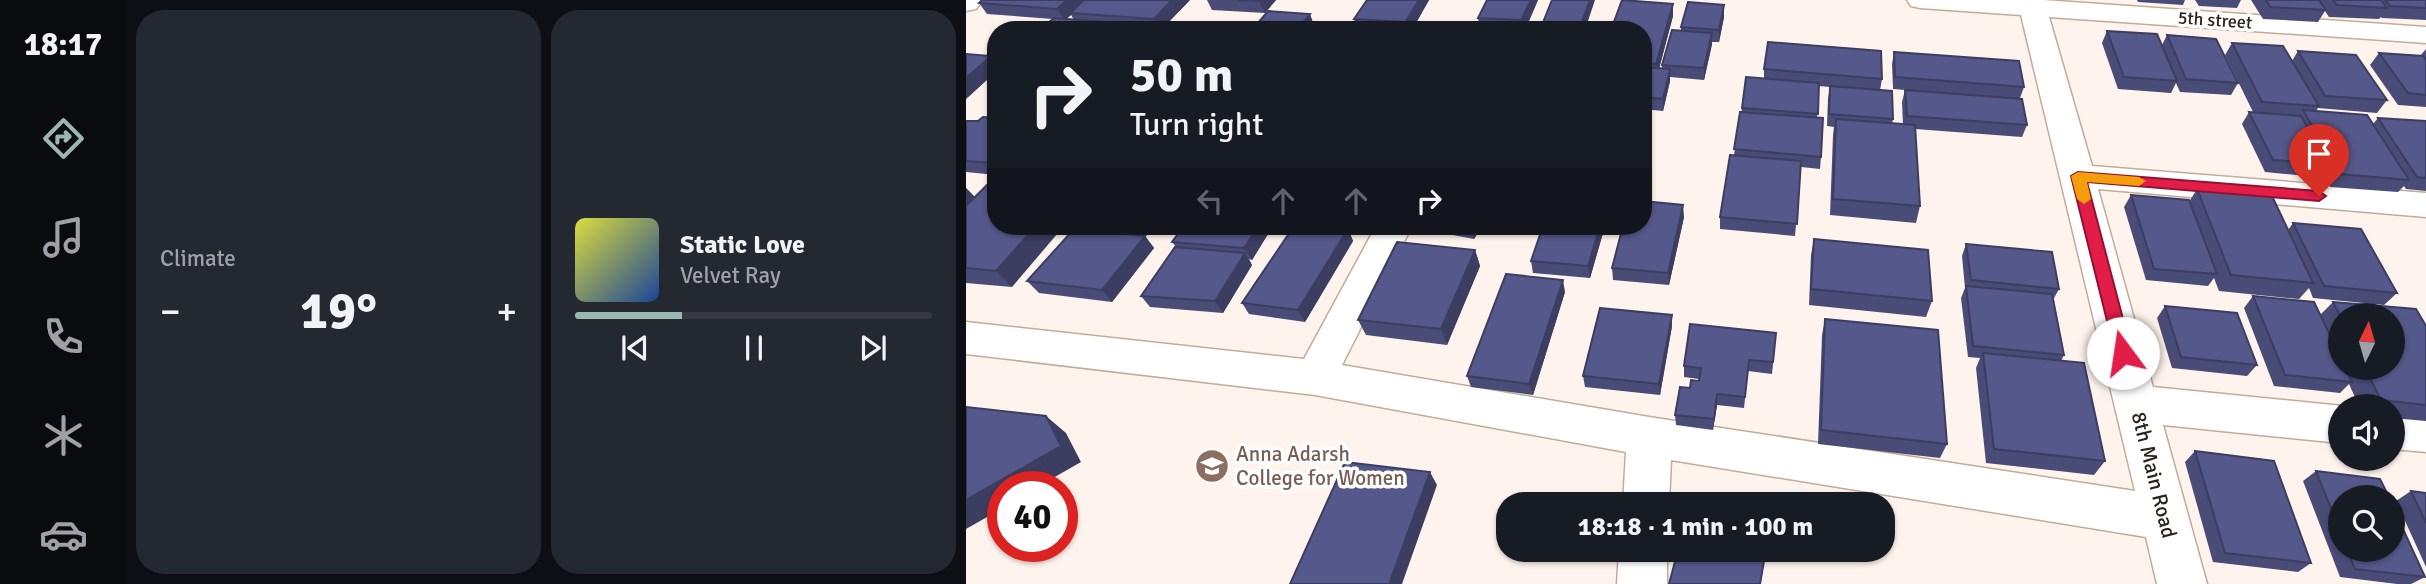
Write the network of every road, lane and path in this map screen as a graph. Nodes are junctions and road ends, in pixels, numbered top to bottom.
1 (1920, 0) edge
2 (2031, 4) edge
3 (2426, 36) edge
4 (2078, 176) junction
5 (2426, 205) edge
6 (1389, 235) edge
7 (966, 338) edge
8 (1315, 378) junction
9 (2136, 404) junction
10 (2328, 423) edge
11 (2405, 431) edge
12 (2426, 433) edge
13 (1649, 437) junction
14 (1647, 492) edge
15 (2165, 519) junction
16 (1643, 562) edge
17 (1642, 584) edge
18 (2182, 584) edge

1 - 2 street, 5th street
2 - 3 street, 5th street
2 - 4 street, 8th Main Road
4 - 5 street
4 - 9 street, 8th Main Road
6 - 8 street
7 - 8 street
8 - 13 street
9 - 10 street
9 - 15 street, 8th Main Road
11 - 12 street
13 - 14 street
13 - 15 street
15 - 18 street, 8th Main Road
16 - 17 street

